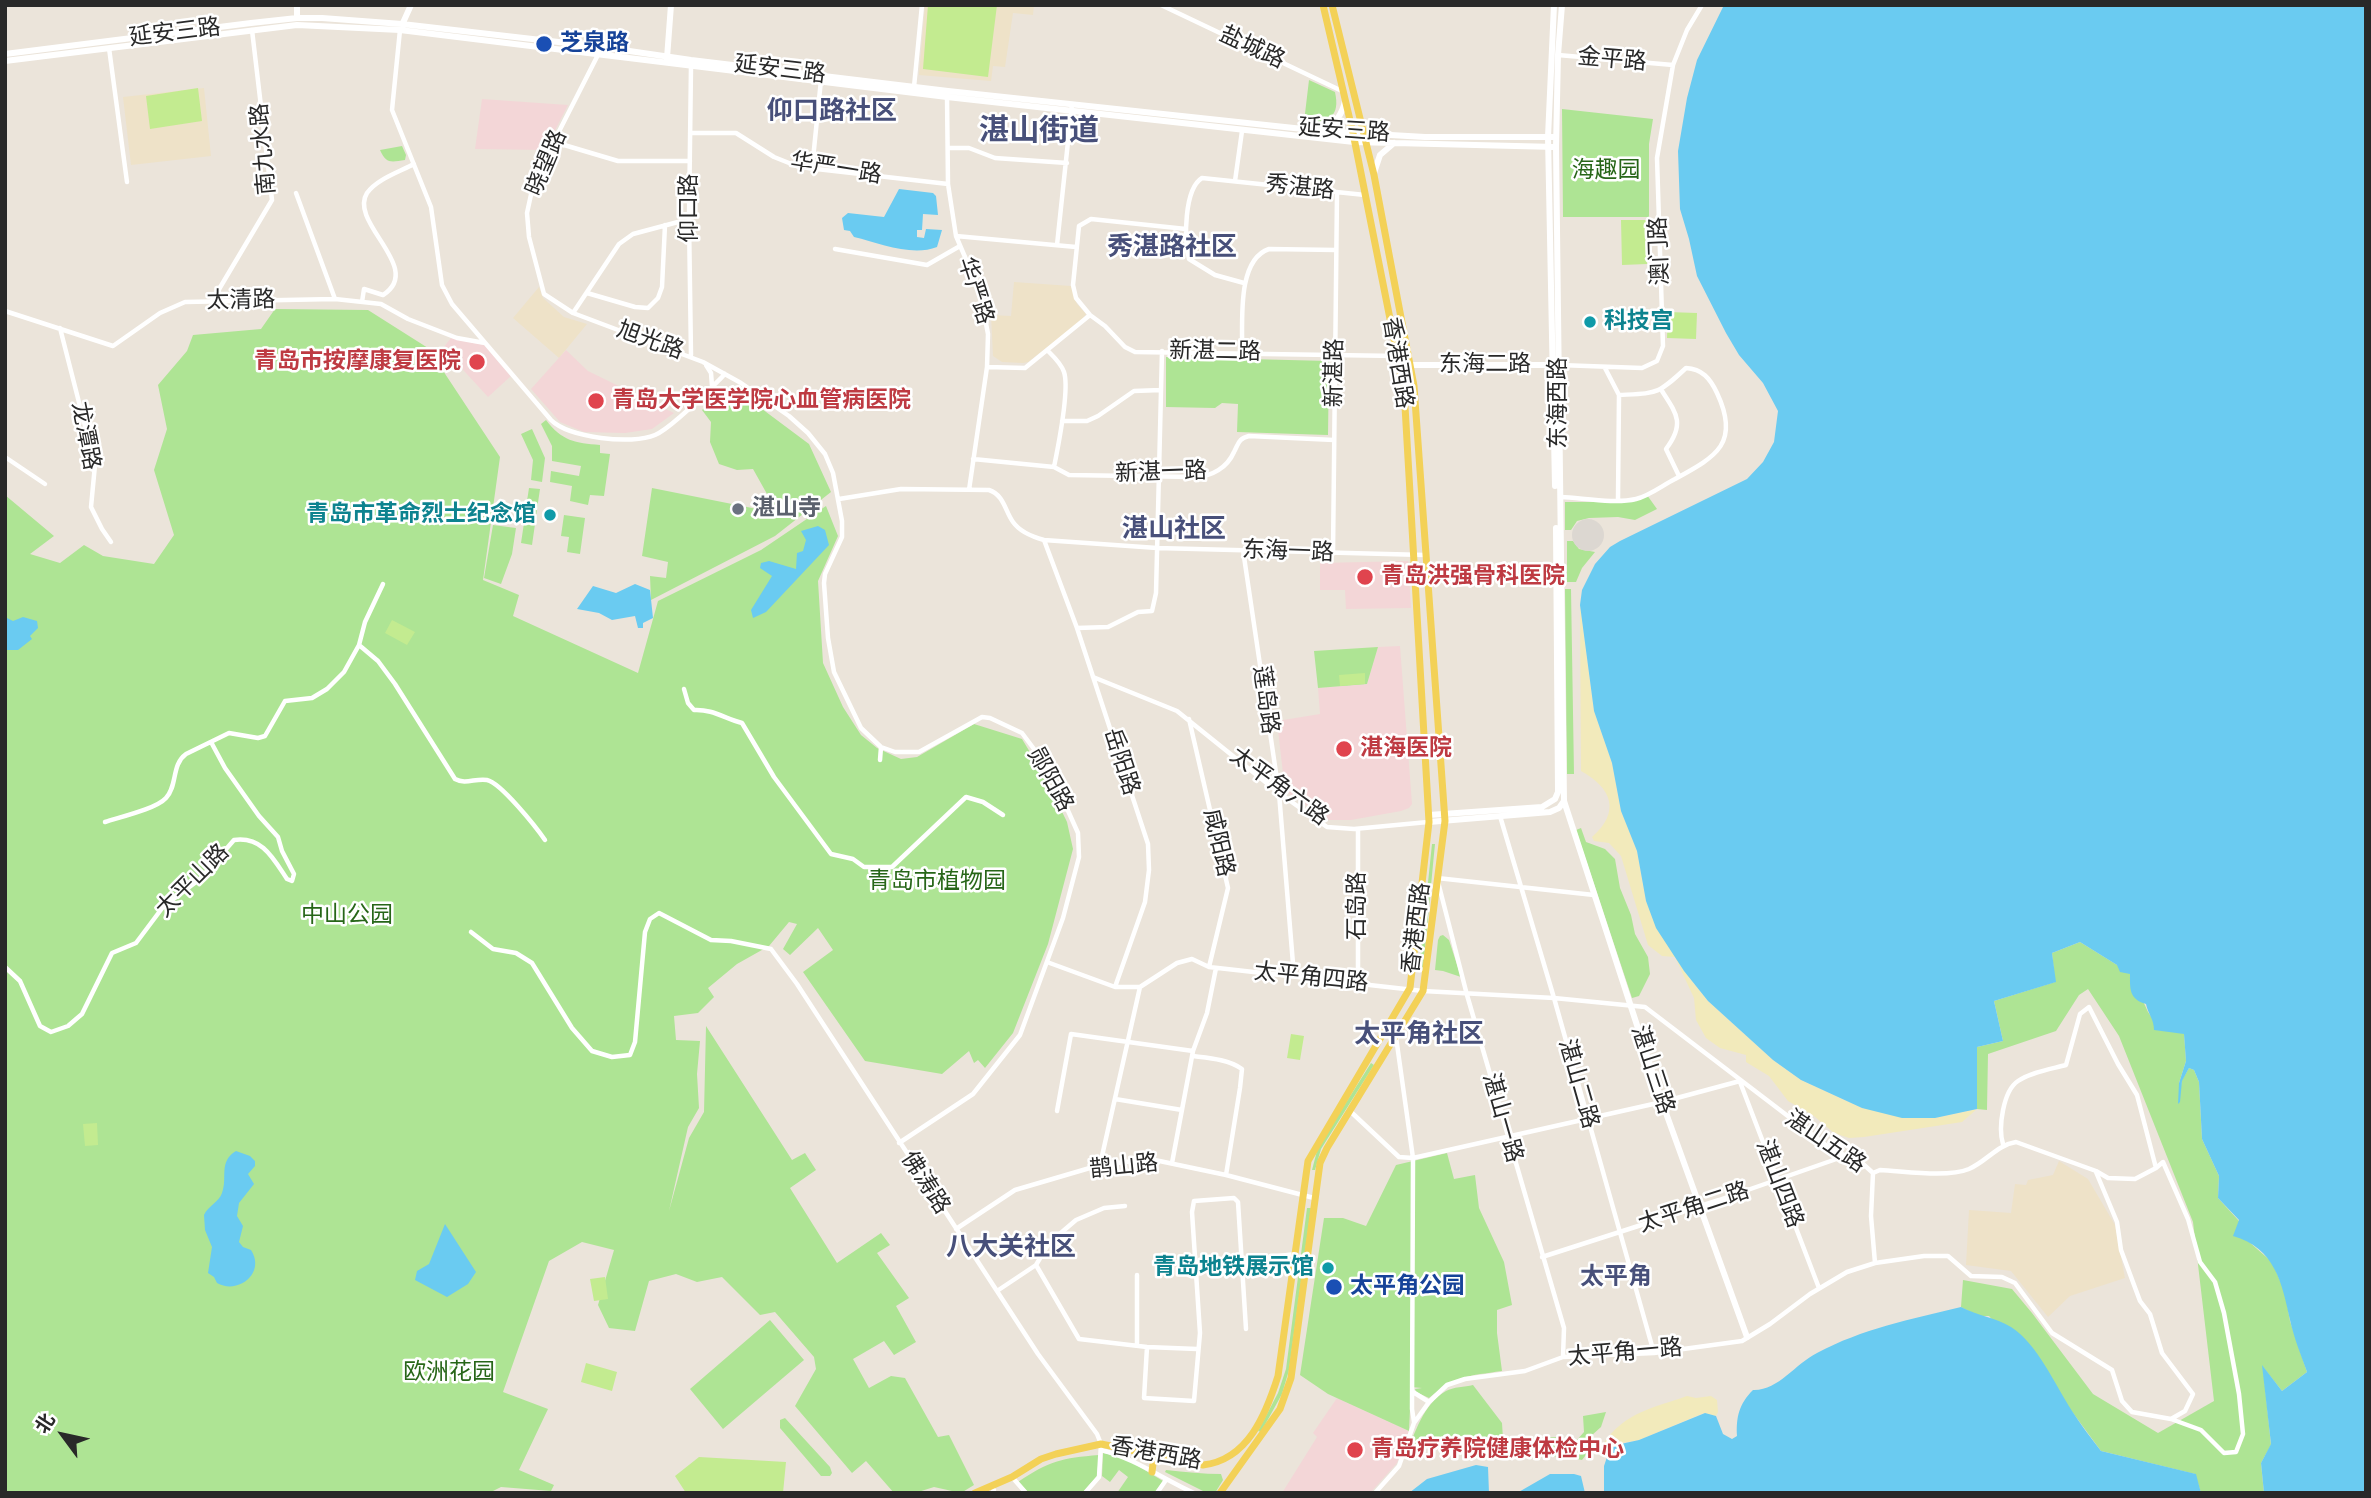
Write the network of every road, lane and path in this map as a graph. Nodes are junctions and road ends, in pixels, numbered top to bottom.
1 (296, 5) edge
2 (411, 5) edge
3 (671, 5) edge
4 (922, 5) edge
5 (1161, 5) edge
6 (1323, 5) edge
7 (1332, 5) edge
8 (1554, 5) edge
9 (1562, 5) edge
10 (1702, 5) edge
11 (296, 18) junction
12 (252, 26) junction
13 (401, 27) junction
14 (602, 47) junction
15 (109, 48) junction
16 (5, 54) edge
17 (598, 55) junction
18 (1554, 55) junction
19 (667, 60) junction
20 (5, 61) edge
21 (691, 63) junction
22 (1673, 65) junction
23 (821, 79) junction
24 (914, 87) junction
25 (1343, 91) junction
26 (947, 94) junction
27 (1345, 101) junction
28 (1072, 108) junction
29 (1242, 131) junction
30 (1322, 131) junction
31 (690, 133) junction
32 (1353, 133) junction
33 (1365, 134) junction
34 (1548, 137) junction
35 (1556, 137) junction
36 (554, 142) junction
37 (1354, 142) junction
38 (1396, 142) junction
39 (1367, 143) junction
40 (1552, 147) junction
41 (948, 148) junction
42 (690, 161) junction
43 (1067, 163) junction
44 (414, 164) junction
45 (812, 169) junction
46 (1374, 175) junction
47 (1235, 181) junction
48 (127, 182) dead end
49 (948, 184) junction
50 (296, 193) dead end
51 (1337, 193) junction
52 (1366, 195) junction
53 (690, 222) junction
54 (665, 225) junction
55 (1186, 229) junction
56 (956, 236) junction
57 (1056, 245) junction
58 (960, 246) junction
59 (1076, 247) junction
60 (835, 249) dead end
61 (1336, 250) junction
62 (1244, 283) junction
63 (587, 293) junction
64 (335, 299) junction
65 (212, 302) junction
66 (362, 302) junction
67 (5, 311) edge
68 (573, 313) junction
69 (1090, 315) junction
70 (60, 327) junction
71 (486, 343) junction
72 (1047, 350) junction
73 (1161, 351) junction
74 (1242, 352) junction
75 (1335, 354) junction
76 (691, 355) junction
77 (1398, 356) junction
78 (703, 362) junction
79 (1411, 365) junction
80 (1556, 365) junction
81 (987, 367) junction
82 (1604, 368) junction
83 (725, 374) junction
84 (712, 387) junction
85 (1161, 390) junction
86 (1662, 391) junction
87 (1619, 396) junction
88 (1062, 421) junction
89 (1334, 440) junction
90 (5, 457) edge
91 (972, 459) junction
92 (1054, 467) junction
93 (1158, 475) junction
94 (1679, 476) junction
95 (44, 484) dead end
96 (969, 490) junction
97 (1560, 497) junction
98 (839, 499) junction
99 (1618, 499) junction
100 (1044, 540) junction
101 (111, 542) dead end
102 (1157, 548) junction
103 (1243, 550) junction
104 (1333, 553) junction
105 (1413, 555) junction
106 (1425, 555) junction
107 (383, 584) dead end
108 (1077, 628) junction
109 (359, 645) junction
110 (1093, 677) junction
111 (684, 689) dead end
112 (1189, 719) junction
113 (211, 742) junction
114 (881, 747) junction
115 (880, 760) dead end
116 (1279, 793) junction
117 (1564, 801) junction
118 (1003, 815) dead end
119 (1500, 816) junction
120 (1429, 818) junction
121 (1445, 818) junction
122 (105, 822) dead end
123 (1358, 829) junction
124 (545, 840) dead end
125 (1437, 878) junction
126 (1521, 887) junction
127 (1595, 895) junction
128 (471, 932) dead end
129 (1047, 962) junction
130 (5, 967) edge
131 (1209, 967) junction
132 (1216, 968) junction
133 (1294, 976) junction
134 (1358, 983) junction
135 (1115, 987) junction
136 (1140, 987) junction
137 (1410, 988) junction
138 (1423, 991) junction
139 (1467, 995) junction
140 (1554, 998) junction
141 (1631, 1005) junction
142 (1395, 1036) junction
143 (1128, 1041) junction
144 (1193, 1053) junction
145 (1740, 1081) junction
146 (1115, 1099) junction
147 (1662, 1102) junction
148 (1182, 1110) junction
149 (1057, 1111) dead end
150 (1350, 1111) junction
151 (1588, 1119) junction
152 (1507, 1137) junction
153 (900, 1143) junction
154 (2003, 1144) junction
155 (1845, 1156) junction
156 (1413, 1158) junction
157 (1172, 1163) junction
158 (1100, 1165) junction
159 (2156, 1168) junction
160 (2096, 1171) junction
161 (1873, 1174) junction
162 (1226, 1175) junction
163 (1778, 1180) junction
164 (1303, 1196) junction
165 (1314, 1198) junction
166 (1699, 1205) junction
167 (1125, 1206) dead end
168 (956, 1229) junction
169 (1620, 1232) junction
170 (1295, 1254) junction
171 (1542, 1256) junction
172 (1243, 1260) junction
173 (1875, 1263) junction
174 (1036, 1265) junction
175 (1196, 1267) junction
176 (1137, 1275) dead end
177 (1819, 1288) junction
178 (997, 1291) junction
179 (1246, 1329) dead end
180 (1747, 1337) junction
181 (1137, 1345) junction
182 (1147, 1347) junction
183 (1197, 1349) junction
184 (1654, 1353) junction
185 (1563, 1357) junction
186 (1413, 1392) junction
187 (1429, 1402) junction
188 (2171, 1419) junction
189 (1414, 1423) junction
190 (1101, 1447) junction
191 (1154, 1455) junction
192 (1152, 1472) junction
193 (1012, 1477) junction
194 (1166, 1480) junction
195 (975, 1493) edge
196 (1026, 1493) edge
197 (1085, 1493) edge
198 (1157, 1493) edge
199 (1194, 1493) edge
200 (1220, 1493) edge
201 (1375, 1493) edge

1 - 11 main road
2 - 13 main road
3 - 19 main road
4 - 24 street
5 - 25 street, 盐城路
6 - 25 main road, 香港西路
7 - 33 main road, 香港西路
8 - 18 main road, 东海西路
9 - 18 main road, 东海西路
10 - 22 street, 澳门路
11 - 12 main road, 延安三路
11 - 13 main road, 延安三路
12 - 13 main road, 延安三路
12 - 15 main road, 延安三路
12 - 16 main road, 延安三路
12 - 65 street, 南九水路
13 - 14 main road, 延安三路
13 - 17 main road, 延安三路
13 - 44 street
14 - 17 street, 晓望路
14 - 19 main road, 延安三路
15 - 20 main road, 延安三路
15 - 48 street
17 - 19 main road, 延安三路
17 - 36 street, 晓望路
18 - 22 street, 金平路
18 - 34 main road, 东海西路
18 - 35 main road, 东海西路
19 - 21 main road, 延安三路
21 - 23 main road, 延安三路
21 - 31 street, 仰口路
22 - 82 street, 澳门路
23 - 24 main road, 延安三路
23 - 26 main road, 延安三路
23 - 45 street
24 - 26 main road, 延安三路
25 - 27 main road, 香港西路
26 - 28 main road, 延安三路
26 - 41 street, 华严路
27 - 30 main road
27 - 32 main road, 香港西路
28 - 29 main road, 延安三路
28 - 30 main road, 延安三路
28 - 43 street
29 - 37 main road, 延安三路
29 - 47 street
30 - 32 main road, 延安三路
31 - 42 street, 仰口路
31 - 45 street, 华严一路
32 - 33 main road, 延安三路
32 - 37 main road, 香港西路
33 - 34 main road, 延安三路
33 - 39 main road, 香港西路
34 - 35 main road, 延安三路
34 - 40 main road, 东海西路
35 - 40 main road, 东海西路
36 - 42 street
36 - 68 street, 晓望路
37 - 39 main road, 延安三路
37 - 52 main road, 香港西路
38 - 39 main road, 延安三路
38 - 40 main road, 延安三路
38 - 46 main road
39 - 46 main road, 香港西路
40 - 80 main road, 东海西路
41 - 43 street
41 - 49 street, 华严路
42 - 53 street, 仰口路
43 - 57 street
44 - 66 street
44 - 71 street
45 - 49 street, 华严一路
46 - 79 main road, 香港西路
47 - 51 street, 秀湛路
47 - 55 street, 秀湛路
49 - 56 street, 华严路
50 - 64 street
51 - 52 street, 秀湛路
51 - 61 street, 新湛路
52 - 77 main road, 香港西路
53 - 54 street
53 - 76 street, 仰口路
54 - 63 street
54 - 63 street
55 - 59 street
55 - 62 street
56 - 57 street
56 - 58 street, 华严路
57 - 59 street
58 - 60 street
58 - 81 street, 华严路
59 - 69 street
61 - 62 street
61 - 75 street, 新湛路
62 - 74 street
63 - 68 street
64 - 65 street, 太清路
64 - 66 street, 太清路
65 - 70 street, 太清路
66 - 71 street, 太清路
67 - 70 street, 太清路
68 - 76 street, 旭光路
69 - 72 street
69 - 73 street, 新湛二路
70 - 101 street, 龙潭路
71 - 84 street
72 - 81 street
72 - 88 street
73 - 74 street, 新湛二路
73 - 85 street
74 - 75 street, 新湛二路
75 - 77 street, 新湛二路
75 - 89 street, 新湛路
76 - 78 street, 旭光路
77 - 105 main road, 香港西路
78 - 83 street, 旭光路
78 - 84 street
79 - 80 main road, 东海二路
79 - 106 main road, 香港西路
80 - 82 street, 澳门路
80 - 97 main road, 东海西路
80 - 121 main road, 东海西路
81 - 91 street, 华严路
82 - 87 street
83 - 84 street
83 - 98 street
85 - 88 street
85 - 93 street
86 - 87 street
86 - 94 street
86 - 94 street
87 - 99 street
88 - 92 street
89 - 93 street, 新湛一路
89 - 104 street, 新湛路
90 - 95 street
91 - 92 street, 新湛一路
91 - 96 street, 华严路
92 - 93 street, 新湛一路
93 - 102 street
94 - 99 street
96 - 98 street, 东海一路
96 - 100 street, 东海一路
97 - 99 street
97 - 117 main road, 东海西路
98 - 114 street
100 - 102 street, 东海一路
100 - 108 street, 岳阳路
102 - 103 street, 东海一路
102 - 108 street
103 - 104 street, 东海一路
103 - 116 street, 莲岛路
104 - 105 street, 东海一路
105 - 106 street, 东海一路
105 - 120 main road, 香港西路
106 - 121 main road, 香港西路
107 - 109 street
108 - 110 street, 岳阳路
109 - 113 street
109 - 124 street
110 - 112 street, 太平角六路
110 - 135 street, 岳阳路
111 - 118 street
112 - 116 street, 太平角六路
112 - 131 street, 咸阳路
113 - 122 street
113 - 130 street, 太平山路
114 - 115 street
114 - 129 street, 郧阳路
116 - 123 street, 太平角六路
116 - 133 street, 莲岛路
117 - 119 main road
117 - 127 main road, 湛山三路
119 - 121 main road
119 - 126 street, 湛山二路
120 - 121 main road
120 - 123 street, 太平角六路
120 - 137 main road, 香港西路
121 - 125 main road, 香港西路
123 - 134 street, 石岛路
125 - 126 street
125 - 138 main road, 香港西路
125 - 139 street, 湛山一路
126 - 127 street
126 - 140 street, 湛山二路
127 - 141 main road, 湛山三路
128 - 153 street, 佛涛路
129 - 135 street
129 - 153 street, 郧阳路
131 - 132 street, 太平角四路
131 - 136 street, 太平角四路
132 - 133 street, 太平角四路
132 - 144 street
133 - 134 street, 太平角四路
134 - 137 street, 太平角四路
135 - 136 street
136 - 143 street
137 - 138 street, 太平角四路
137 - 164 main road, 香港西路
138 - 139 street, 太平角四路
138 - 142 main road, 香港西路
139 - 140 street, 太平角四路
139 - 152 street, 湛山一路
140 - 141 street, 太平角四路
140 - 151 street, 湛山二路
141 - 145 street, 湛山五路
141 - 147 main road, 湛山三路
142 - 150 main road, 香港西路
142 - 156 street
143 - 144 street
143 - 146 street
143 - 149 street
144 - 148 street
144 - 162 street
145 - 147 street
145 - 155 street, 湛山五路
145 - 163 street, 湛山四路
146 - 148 street
146 - 158 street
147 - 151 street
147 - 166 main road, 湛山三路
148 - 157 street
150 - 156 street
150 - 165 main road, 香港西路
151 - 152 street
151 - 169 street, 湛山二路
152 - 156 street
152 - 171 street, 湛山一路
153 - 168 street, 佛涛路
154 - 159 street
154 - 160 street
154 - 161 street
155 - 161 street, 湛山五路
155 - 163 street, 太平角二路
156 - 186 street
157 - 158 street, 鹊山路
157 - 162 street, 鹊山路
158 - 168 street, 鹊山路
159 - 160 street
159 - 188 street
160 - 188 street
161 - 173 street, 湛山五路
162 - 164 street, 鹊山路
163 - 166 street, 太平角二路
163 - 177 street, 湛山四路
164 - 165 street, 鹊山路
164 - 170 main road, 香港西路
165 - 200 main road, 香港西路
166 - 169 street, 太平角二路
166 - 180 main road, 湛山三路
167 - 174 street
168 - 178 street, 佛涛路
169 - 171 street, 太平角二路
169 - 184 street, 湛山二路
170 - 172 street
170 - 191 main road, 香港西路
171 - 185 street, 湛山一路
172 - 175 street
172 - 175 street
172 - 179 street
173 - 177 street, 太平角一路
173 - 188 street, 太平角一路
174 - 178 street
174 - 181 street
175 - 183 street
176 - 181 street
177 - 180 street, 太平角一路
178 - 190 street, 佛涛路
180 - 184 street, 太平角一路
181 - 182 street
182 - 183 street
182 - 183 street
184 - 185 street, 太平角一路
185 - 187 street, 太平角一路
186 - 187 street
186 - 189 street
187 - 189 street, 太平角一路
189 - 201 street, 太平角一路
190 - 191 main road, 香港西路
190 - 192 street
190 - 193 main road, 香港西路
190 - 197 street
191 - 192 main road
192 - 194 street
193 - 195 main road, 香港西路
193 - 196 street
194 - 198 street
194 - 199 street

